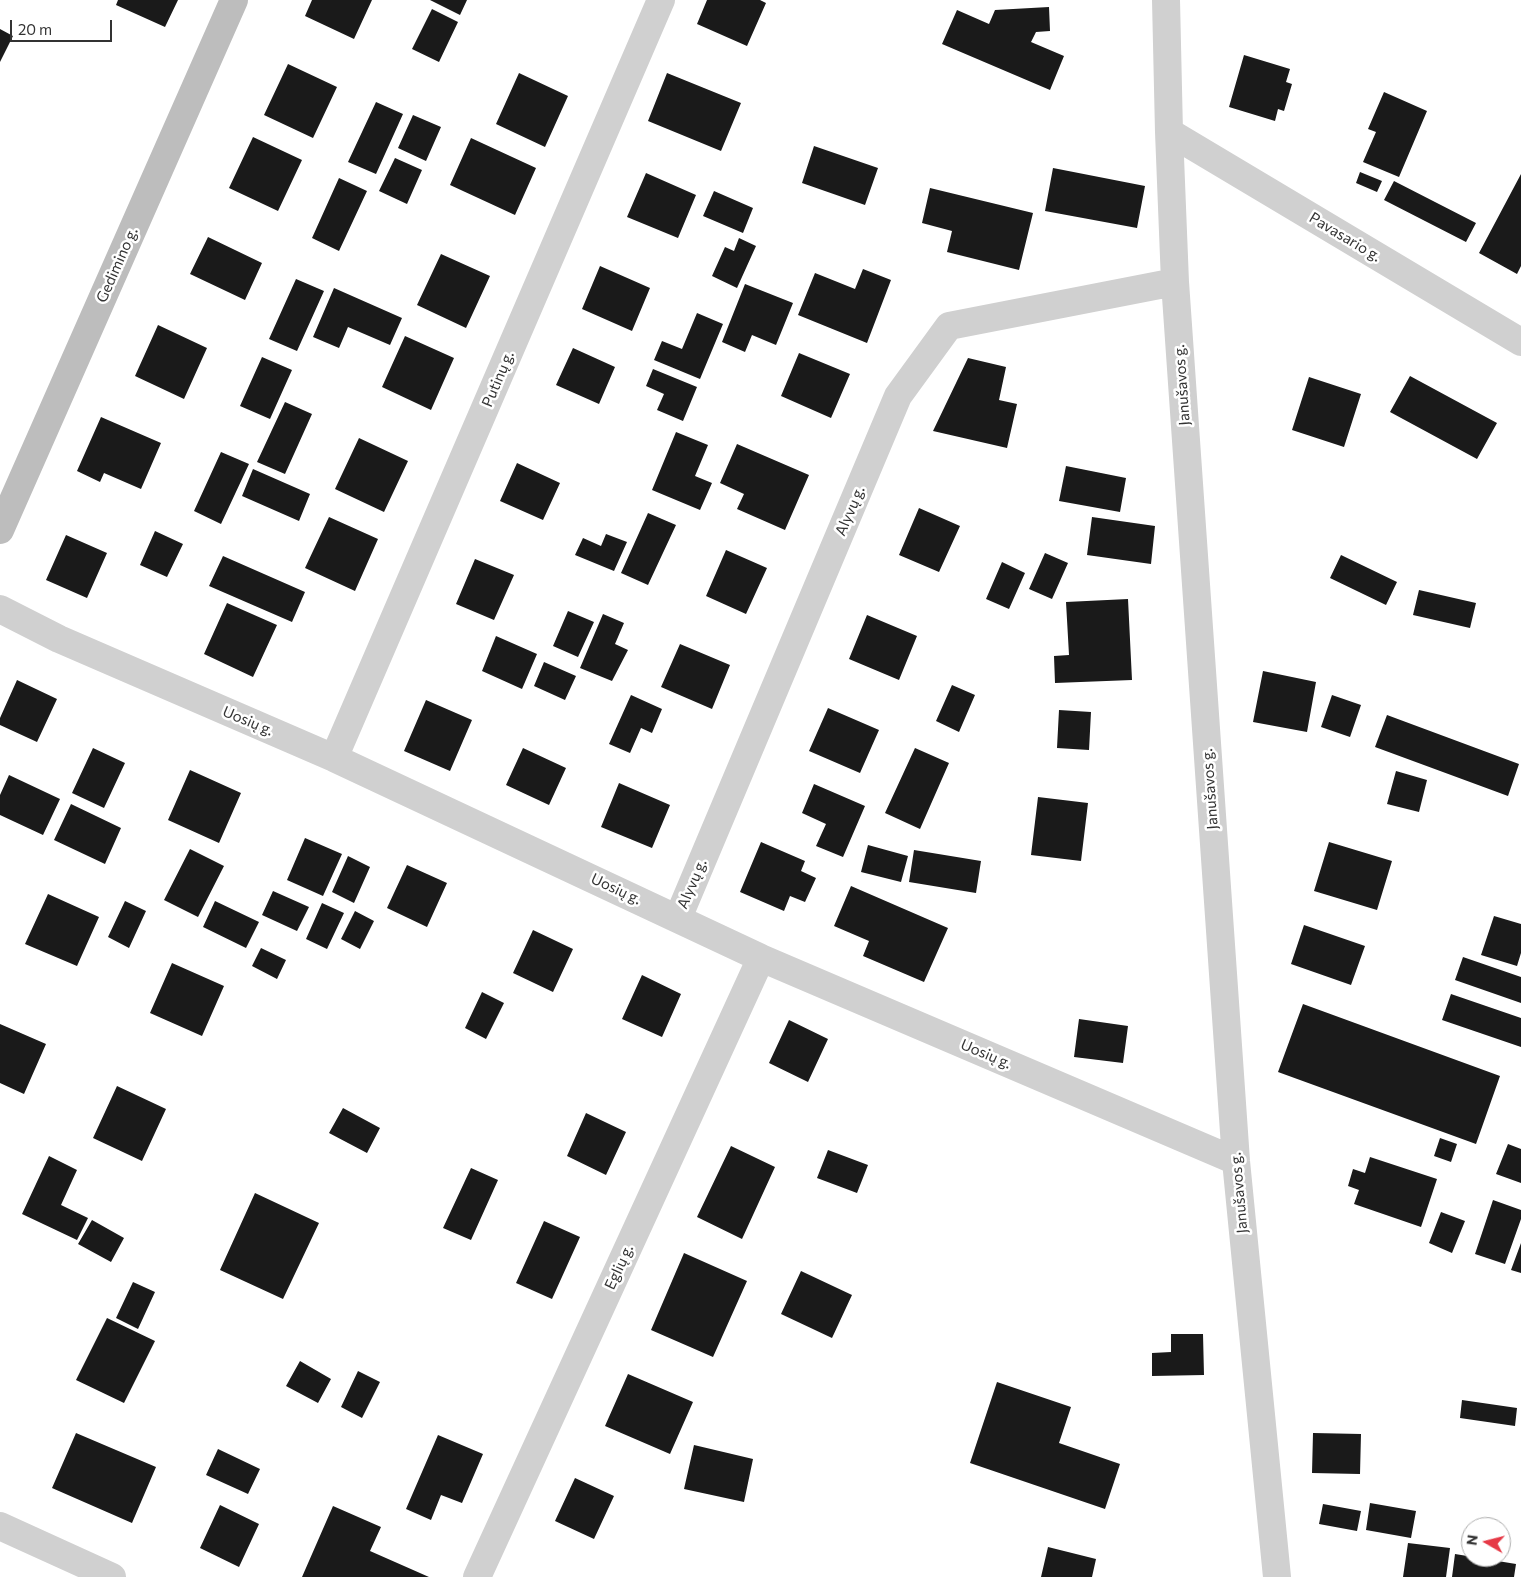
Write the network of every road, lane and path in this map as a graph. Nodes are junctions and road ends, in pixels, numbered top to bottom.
1 (234, 0) edge
2 (661, 0) edge
3 (1166, 0) edge
4 (1169, 132) junction
5 (1175, 282) junction
6 (1521, 342) edge
7 (0, 530) edge
8 (0, 609) edge
9 (334, 758) junction
10 (678, 918) junction
11 (761, 958) junction
12 (1236, 1161) junction
13 (0, 1526) edge
14 (112, 1577) edge
15 (477, 1577) edge
16 (1277, 1577) edge

1 - 7 main road, Gedimino g.
2 - 9 street, Putinų g.
3 - 4 street, Janušavos g.
4 - 5 street, Janušavos g.
4 - 6 street, Pavasario g.
5 - 10 street, Alyvų g.
5 - 12 street, Janušavos g.
8 - 9 street, Uosių g.
9 - 10 street, Uosių g.
10 - 11 street, Uosių g.
11 - 12 street, Uosių g.
11 - 15 street, Eglių g.
12 - 16 street, Janušavos g.
13 - 14 street

